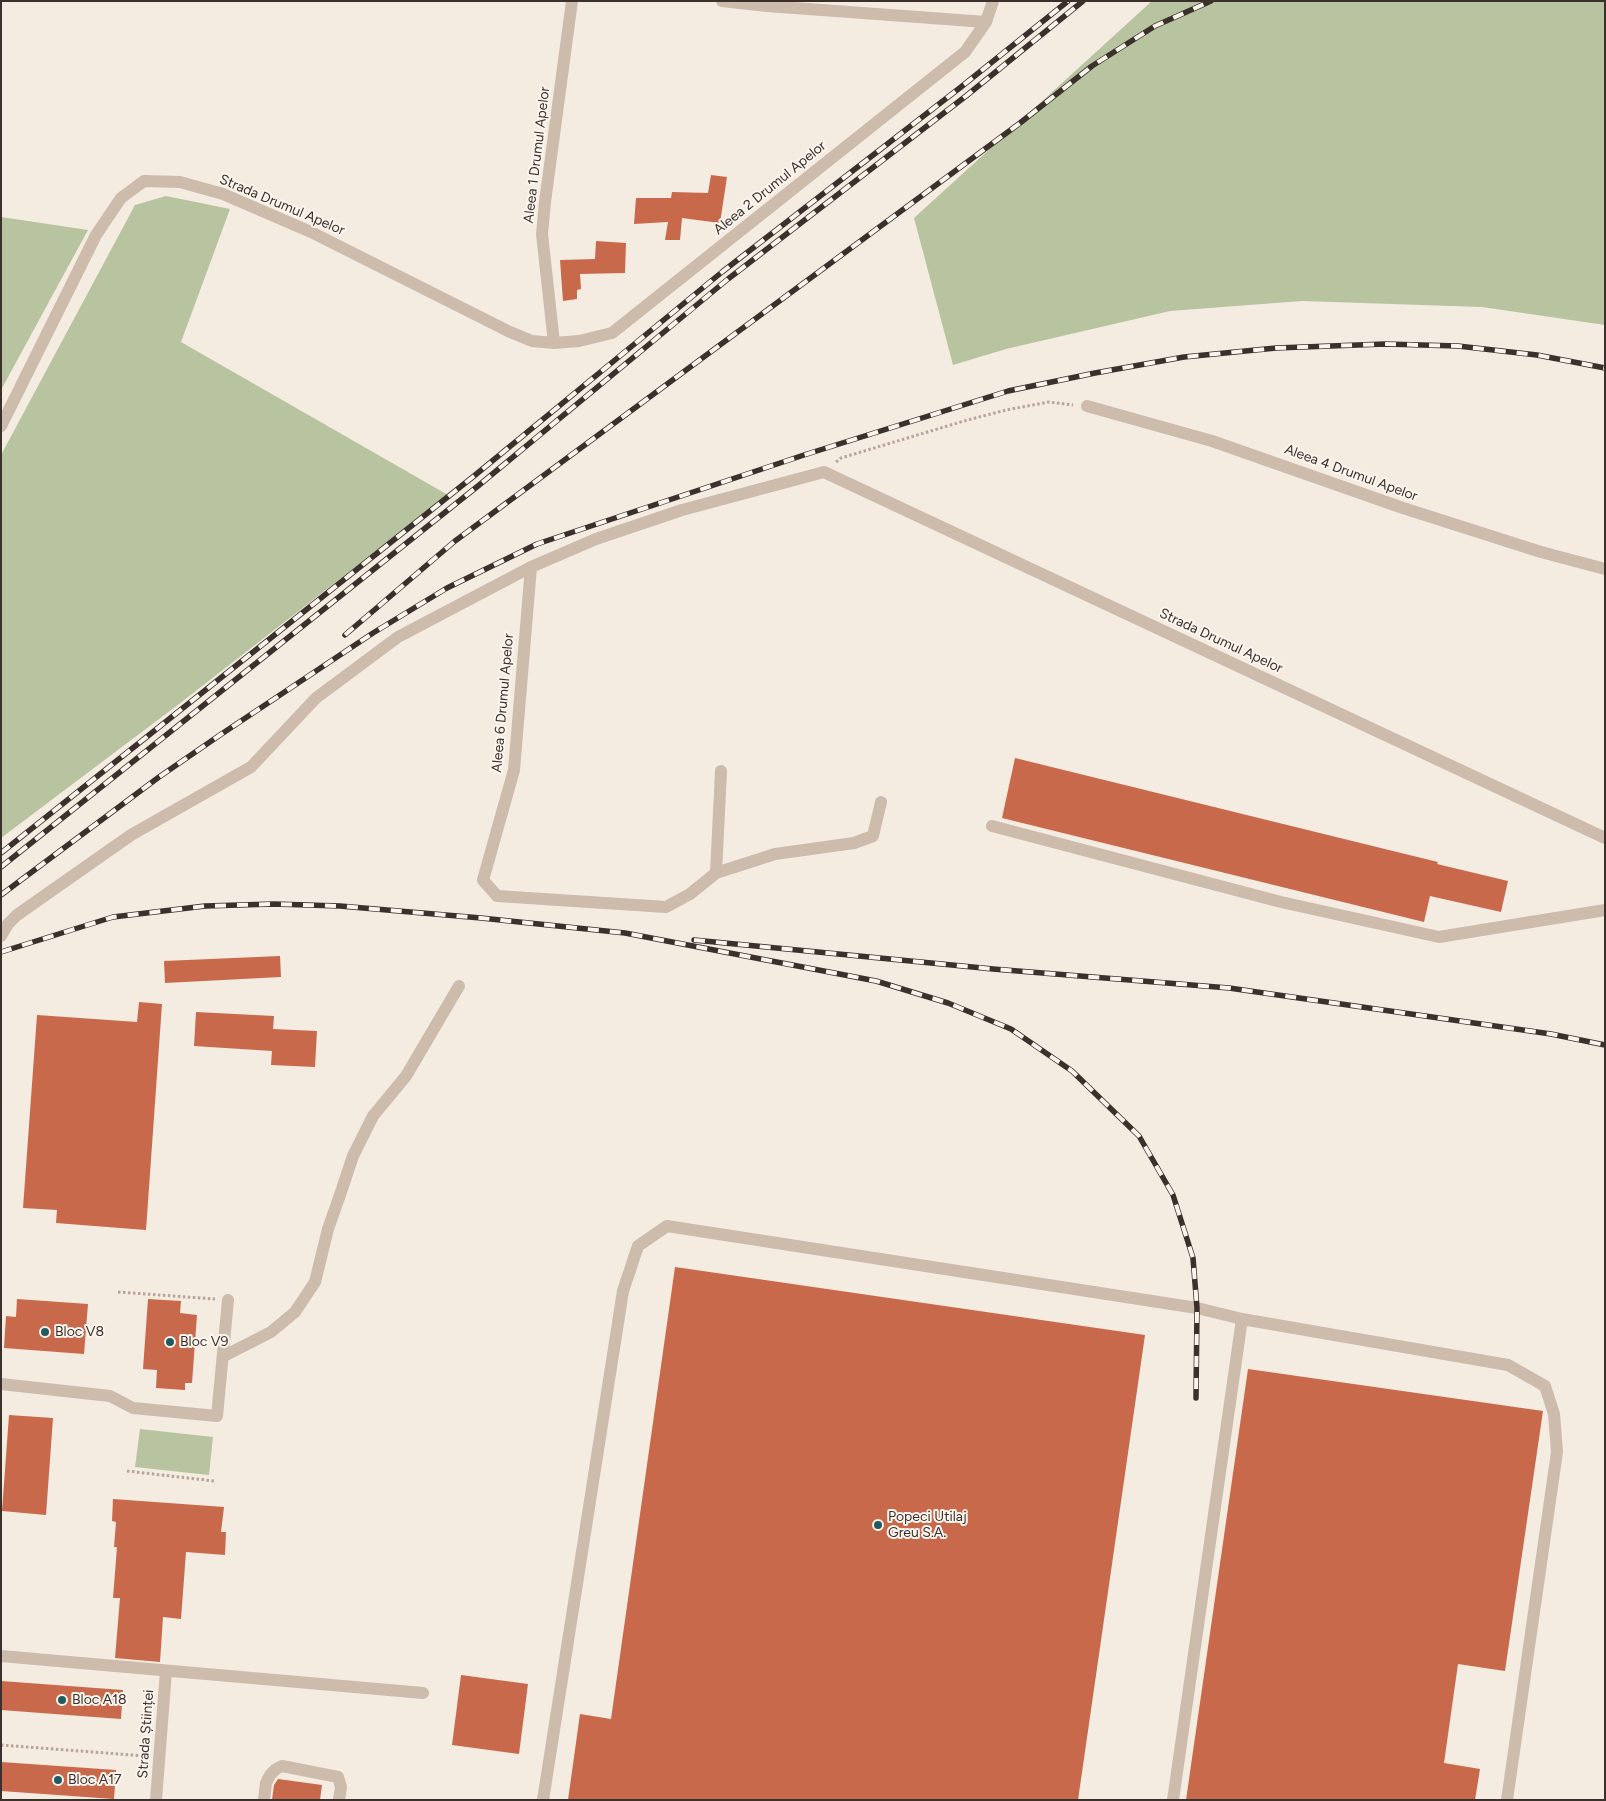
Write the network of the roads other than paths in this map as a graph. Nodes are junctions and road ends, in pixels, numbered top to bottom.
1 (572, 1) edge
2 (722, 1) edge
3 (993, 1) edge
4 (986, 22) junction
5 (554, 343) junction
6 (1087, 406) road end
7 (1, 426) edge
8 (531, 567) junction
9 (1605, 569) edge
10 (721, 772) dead end
11 (881, 802) dead end
12 (992, 826) dead end
13 (1605, 838) edge
14 (716, 873) junction
15 (1605, 910) edge
16 (1, 936) edge
17 (459, 986) dead end
18 (228, 1300) road end
19 (1242, 1319) junction
20 (224, 1356) junction
21 (1, 1384) edge
22 (1, 1656) edge
23 (166, 1671) junction
24 (423, 1693) dead end
25 (156, 1800) edge
26 (264, 1800) edge
27 (340, 1800) edge
28 (543, 1800) edge
29 (1173, 1800) edge
30 (1507, 1800) edge

1 - 5 street, Aleea 1 Drumul Apelor
2 - 4 street
3 - 4 street, Aleea 2 Drumul Apelor
4 - 5 street, Aleea 2 Drumul Apelor
5 - 7 street, Strada Drumul Apelor
6 - 9 street, Aleea 4 Drumul Apelor
8 - 13 street, Strada Drumul Apelor
8 - 14 street, Aleea 6 Drumul Apelor
8 - 16 street
10 - 14 street
11 - 14 street, Aleea 6 Drumul Apelor
12 - 15 street
17 - 20 street
18 - 20 street
19 - 28 street
19 - 29 street
19 - 30 street
20 - 21 street
22 - 23 street
23 - 24 street
23 - 25 street, Strada Științei
26 - 27 street

